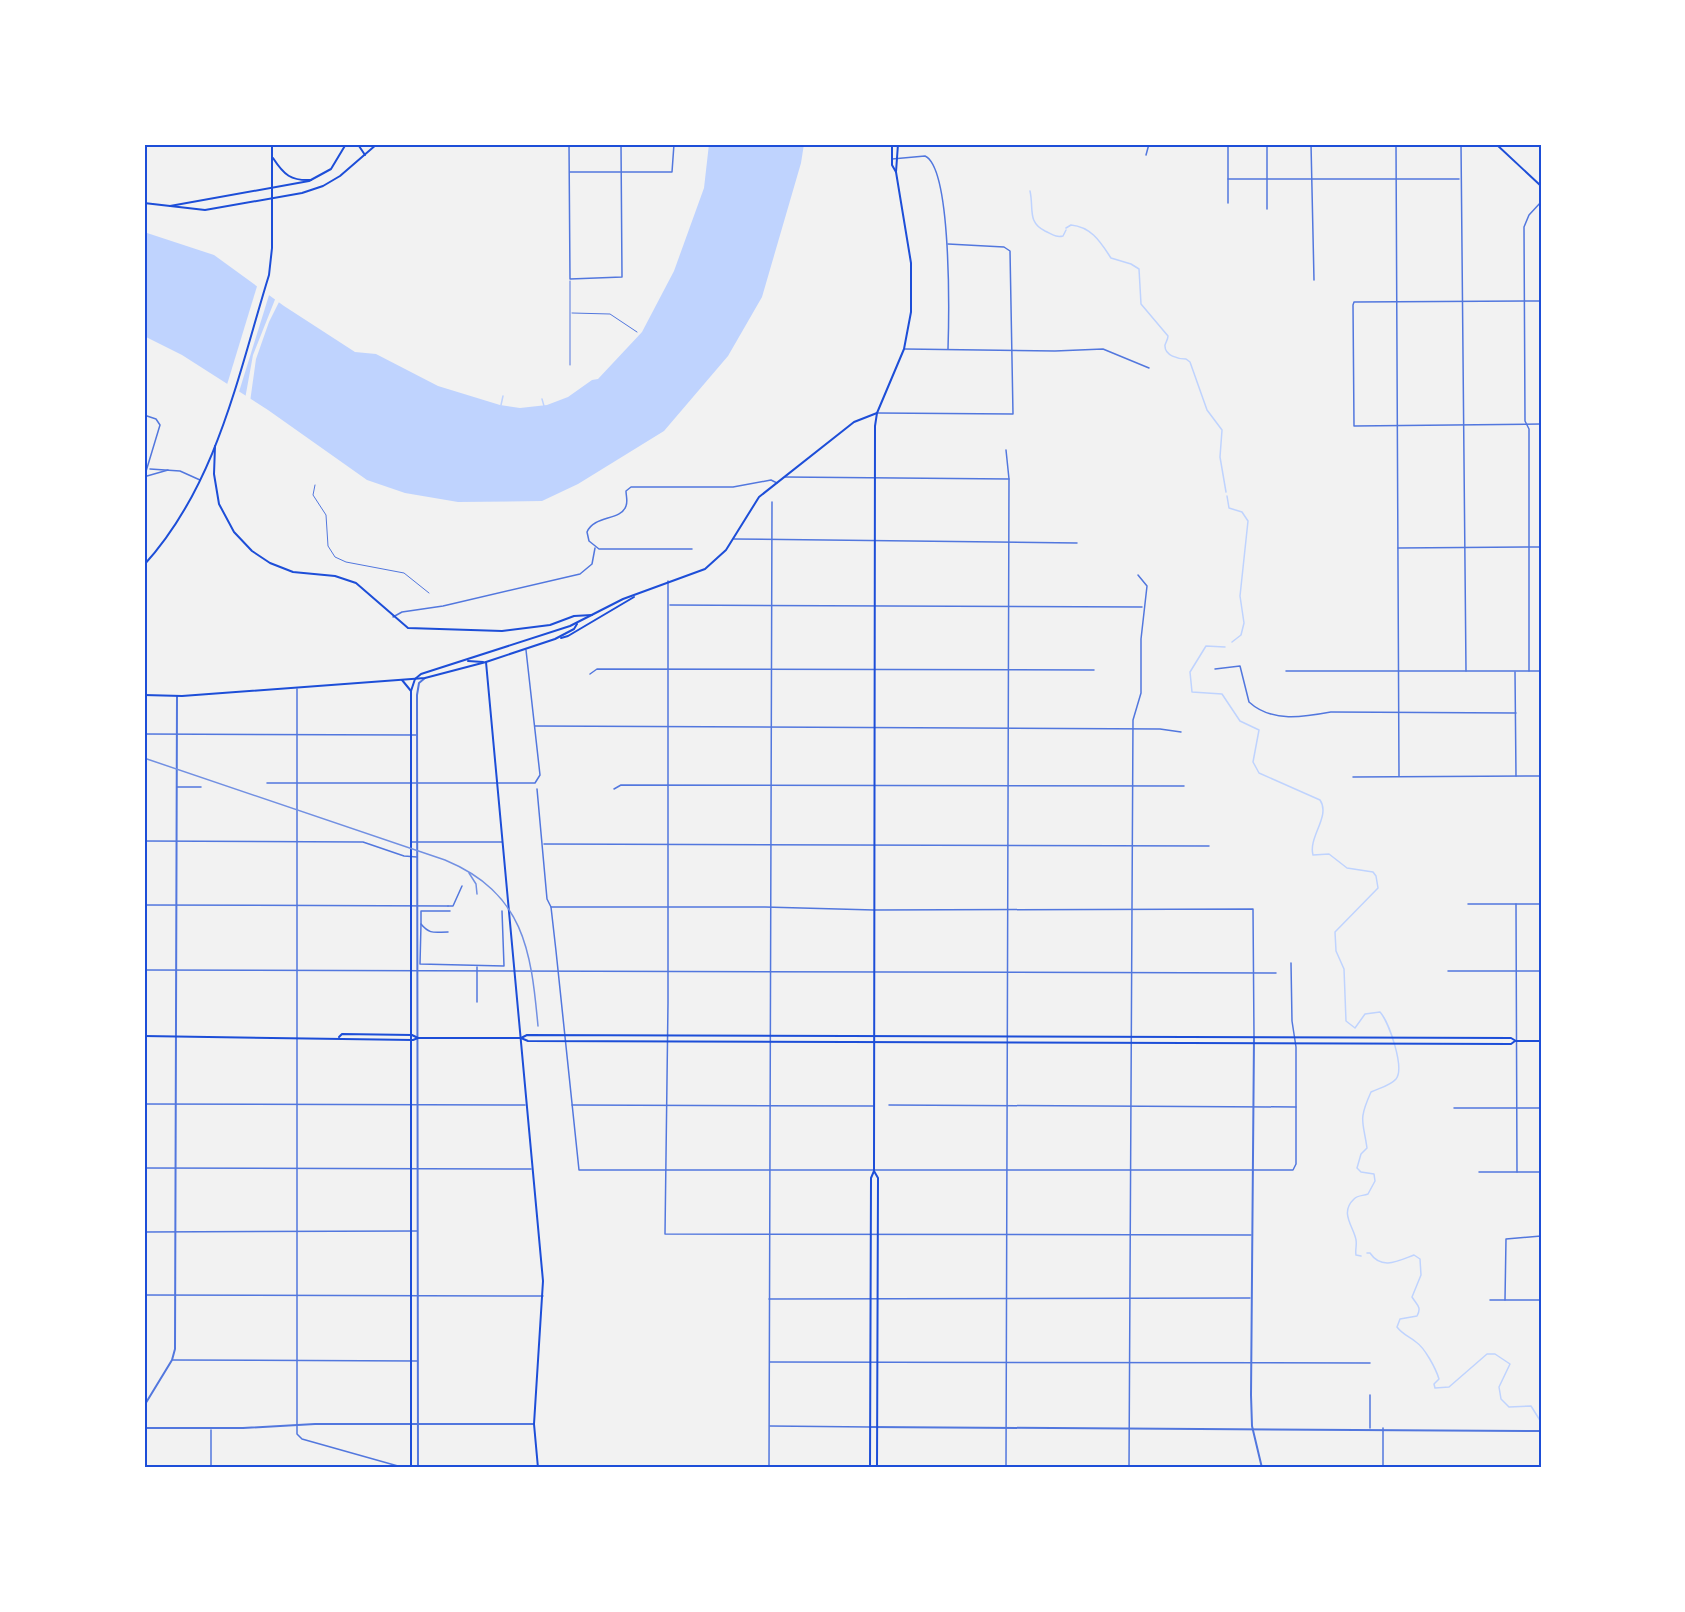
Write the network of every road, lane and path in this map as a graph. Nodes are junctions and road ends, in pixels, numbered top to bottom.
1 (272, 144) edge
2 (346, 144) edge
3 (357, 144) edge
4 (376, 144) edge
5 (569, 144) edge
6 (621, 144) edge
7 (674, 144) edge
8 (892, 144) edge
9 (898, 144) edge
10 (1149, 144) edge
11 (1228, 144) edge
12 (1267, 144) edge
13 (1311, 144) edge
14 (1396, 144) edge
15 (1461, 144) edge
16 (1497, 144) edge
17 (365, 155) junction
18 (1146, 155) dead end
19 (272, 156) junction
20 (892, 159) junction
21 (897, 159) junction
22 (569, 172) junction
23 (621, 172) junction
24 (896, 172) junction
25 (1460, 178) junction
26 (314, 179) junction
27 (1228, 179) junction
28 (1267, 179) junction
29 (1396, 179) junction
30 (1312, 180) junction
31 (1541, 186) edge
32 (272, 189) junction
33 (272, 198) junction
34 (1541, 202) edge
35 (144, 203) edge
36 (1228, 203) dead end
37 (168, 206) junction
38 (1267, 209) dead end
39 (948, 244) junction
40 (570, 279) junction
41 (1314, 280) dead end
42 (1525, 301) junction
43 (1541, 301) edge
44 (1397, 302) junction
45 (1461, 302) junction
46 (570, 314) junction
47 (637, 332) dead end
48 (904, 349) junction
49 (948, 350) junction
50 (1013, 351) junction
51 (570, 365) dead end
52 (1149, 368) dead end
53 (877, 413) junction
54 (144, 415) edge
55 (1527, 424) junction
56 (1541, 424) edge
57 (1397, 425) junction
58 (1463, 425) junction
59 (215, 446) junction
60 (1006, 450) dead end
61 (148, 469) junction
62 (169, 470) junction
63 (145, 477) edge
64 (785, 477) junction
65 (875, 478) junction
66 (1009, 479) junction
67 (201, 480) junction
68 (777, 483) junction
69 (315, 484) dead end
70 (772, 502) dead end
71 (735, 539) junction
72 (772, 541) junction
73 (875, 542) junction
74 (1009, 543) junction
75 (1077, 543) dead end
76 (596, 547) junction
77 (1529, 547) junction
78 (1541, 547) edge
79 (1398, 548) junction
80 (1465, 548) junction
81 (692, 549) dead end
82 (144, 565) edge
83 (1138, 575) dead end
84 (668, 581) junction
85 (429, 593) dead end
86 (639, 594) junction
87 (668, 605) junction
88 (772, 605) junction
89 (875, 606) junction
90 (1009, 606) junction
91 (1143, 607) junction
92 (594, 614) junction
93 (393, 617) junction
94 (571, 618) junction
95 (577, 624) junction
96 (555, 639) junction
97 (525, 648) junction
98 (465, 662) junction
99 (486, 662) junction
100 (668, 669) junction
101 (771, 669) junction
102 (1215, 669) dead end
103 (875, 670) junction
104 (1009, 670) junction
105 (1094, 670) dead end
106 (1286, 671) dead end
107 (1398, 671) junction
108 (1466, 671) junction
109 (1515, 671) junction
110 (1529, 671) junction
111 (1541, 671) edge
112 (590, 674) dead end
113 (425, 678) junction
114 (401, 679) junction
115 (415, 679) junction
116 (297, 688) junction
117 (411, 691) junction
118 (145, 696) edge
119 (177, 696) junction
120 (1516, 712) junction
121 (1398, 713) junction
122 (535, 726) junction
123 (668, 727) junction
124 (771, 727) junction
125 (875, 728) junction
126 (1009, 729) junction
127 (1133, 729) junction
128 (1181, 732) dead end
129 (144, 734) edge
130 (177, 734) junction
131 (299, 735) junction
132 (411, 735) junction
133 (417, 735) junction
134 (1399, 776) junction
135 (1516, 776) junction
136 (1541, 776) edge
137 (1353, 777) dead end
138 (267, 783) dead end
139 (411, 783) junction
140 (417, 783) junction
141 (298, 784) junction
142 (497, 784) junction
143 (668, 785) junction
144 (771, 785) junction
145 (874, 785) junction
146 (1009, 786) junction
147 (1184, 786) dead end
148 (176, 787) junction
149 (201, 787) dead end
150 (1132, 787) junction
151 (537, 789) dead end
152 (614, 789) dead end
153 (144, 841) edge
154 (176, 842) junction
155 (299, 842) junction
156 (411, 842) junction
157 (417, 842) junction
158 (502, 842) junction
159 (543, 843) junction
160 (668, 844) junction
161 (771, 844) junction
162 (874, 844) junction
163 (1132, 844) junction
164 (1009, 846) junction
165 (1209, 846) dead end
166 (411, 857) junction
167 (418, 858) junction
168 (462, 885) dead end
169 (1468, 904) dead end
170 (1516, 904) junction
171 (1541, 904) edge
172 (144, 905) edge
173 (176, 905) junction
174 (299, 906) junction
175 (410, 906) junction
176 (418, 906) junction
177 (668, 907) junction
178 (551, 908) junction
179 (771, 908) junction
180 (1132, 908) junction
181 (874, 910) junction
182 (1009, 910) junction
183 (450, 911) dead end
184 (502, 912) dead end
185 (421, 924) junction
186 (448, 932) dead end
187 (1291, 963) dead end
188 (477, 966) junction
189 (144, 970) edge
190 (176, 970) junction
191 (299, 970) junction
192 (411, 971) junction
193 (418, 971) junction
194 (477, 971) junction
195 (514, 971) junction
196 (1448, 971) dead end
197 (1516, 971) junction
198 (1541, 971) edge
199 (559, 972) junction
200 (668, 972) junction
201 (770, 972) junction
202 (874, 972) junction
203 (1008, 972) junction
204 (1132, 972) junction
205 (1254, 973) junction
206 (1276, 973) dead end
207 (477, 1002) dead end
208 (412, 1035) junction
209 (564, 1035) junction
210 (668, 1035) junction
211 (770, 1035) junction
212 (144, 1036) edge
213 (874, 1036) junction
214 (1008, 1036) junction
215 (1132, 1036) junction
216 (1254, 1036) junction
217 (176, 1037) junction
218 (298, 1037) junction
219 (1294, 1037) junction
220 (338, 1038) junction
221 (418, 1038) junction
222 (521, 1038) junction
223 (412, 1040) junction
224 (565, 1041) junction
225 (668, 1041) junction
226 (770, 1041) junction
227 (1516, 1041) junction
228 (1541, 1041) edge
229 (874, 1042) junction
230 (1008, 1043) junction
231 (1132, 1043) junction
232 (1254, 1043) junction
233 (1296, 1043) junction
234 (144, 1104) edge
235 (175, 1104) junction
236 (298, 1104) junction
237 (412, 1105) junction
238 (418, 1105) junction
239 (526, 1105) junction
240 (571, 1105) junction
241 (666, 1105) junction
242 (889, 1105) dead end
243 (769, 1106) junction
244 (1007, 1106) junction
245 (874, 1107) junction
246 (1131, 1107) junction
247 (1253, 1107) junction
248 (1296, 1107) junction
249 (1454, 1108) dead end
250 (1516, 1108) junction
251 (1541, 1108) edge
252 (144, 1168) edge
253 (175, 1168) junction
254 (298, 1168) junction
255 (412, 1168) junction
256 (418, 1168) junction
257 (532, 1169) junction
258 (665, 1169) junction
259 (1007, 1170) junction
260 (1130, 1170) junction
261 (769, 1171) junction
262 (874, 1171) junction
263 (1252, 1171) junction
264 (1479, 1172) dead end
265 (1517, 1172) junction
266 (1541, 1172) edge
267 (418, 1231) junction
268 (144, 1232) edge
269 (175, 1232) junction
270 (297, 1232) junction
271 (412, 1233) junction
272 (768, 1234) junction
273 (871, 1234) junction
274 (878, 1234) junction
275 (1007, 1234) junction
276 (1130, 1235) junction
277 (1251, 1235) junction
278 (1541, 1236) edge
279 (144, 1295) edge
280 (175, 1295) junction
281 (297, 1296) junction
282 (412, 1296) junction
283 (418, 1296) junction
284 (543, 1296) junction
285 (870, 1298) junction
286 (877, 1298) junction
287 (1007, 1298) junction
288 (769, 1299) junction
289 (1130, 1299) junction
290 (1251, 1299) junction
291 (1490, 1300) dead end
292 (1505, 1300) junction
293 (1541, 1300) edge
294 (172, 1360) junction
295 (297, 1360) junction
296 (412, 1360) junction
297 (418, 1361) junction
298 (769, 1362) junction
299 (877, 1362) junction
300 (1251, 1362) junction
301 (870, 1363) junction
302 (1006, 1363) junction
303 (1130, 1363) junction
304 (1370, 1363) dead end
305 (1370, 1395) dead end
306 (147, 1396) edge
307 (144, 1406) edge
308 (412, 1423) junction
309 (418, 1423) junction
310 (297, 1424) junction
311 (534, 1424) junction
312 (769, 1426) junction
313 (870, 1427) junction
314 (144, 1428) edge
315 (211, 1428) junction
316 (877, 1428) junction
317 (1006, 1428) junction
318 (1130, 1428) junction
319 (1253, 1428) junction
320 (1370, 1428) junction
321 (1383, 1428) junction
322 (1541, 1431) edge
323 (211, 1468) edge
324 (405, 1468) edge
325 (411, 1468) edge
326 (418, 1468) edge
327 (538, 1468) edge
328 (769, 1468) edge
329 (870, 1468) edge
330 (877, 1468) edge
331 (1006, 1468) edge
332 (1130, 1468) edge
333 (1262, 1468) edge
334 (1383, 1468) edge

1 - 19 main road
2 - 26 main road
3 - 4 main road
3 - 17 main road
4 - 17 main road
5 - 22 street
6 - 23 street
7 - 23 street
8 - 20 main road
9 - 21 main road
10 - 18 street
11 - 27 street
12 - 28 street
13 - 30 street
14 - 29 street
15 - 25 street
16 - 31 main road
17 - 33 main road
19 - 26 main road
19 - 32 main road
20 - 21 street
20 - 24 main road
21 - 24 main road
21 - 39 street
22 - 23 street
22 - 40 street
23 - 40 street
24 - 48 main road
25 - 29 street
25 - 45 street
26 - 32 main road
27 - 28 street
27 - 36 street
28 - 30 street
28 - 38 street
29 - 30 street
29 - 44 street
30 - 41 street
32 - 33 main road
32 - 37 main road
33 - 37 main road
33 - 59 main road
34 - 42 street
35 - 37 main road
39 - 49 street
39 - 50 street
40 - 46 lane
42 - 43 street
42 - 45 street
42 - 55 street
44 - 45 street
44 - 57 street
44 - 57 street
45 - 58 street
46 - 47 lane
46 - 51 lane
48 - 49 street
48 - 53 main road
49 - 50 street
50 - 52 street
50 - 53 street
53 - 64 main road
53 - 65 main road
54 - 61 street
55 - 56 street
55 - 58 street
55 - 77 street
57 - 58 street
57 - 79 street
58 - 80 street
59 - 67 main road
59 - 93 main road
60 - 66 street
61 - 62 street
61 - 63 street
62 - 63 street
62 - 67 street
64 - 65 street
64 - 68 main road
65 - 66 street
65 - 73 main road
66 - 74 street
67 - 82 main road
68 - 71 main road
68 - 76 street
69 - 85 lane
70 - 72 street
71 - 72 street
71 - 84 main road
72 - 73 street
72 - 88 street
73 - 74 street
73 - 89 main road
74 - 75 street
74 - 90 street
76 - 81 street
76 - 93 street
77 - 78 street
77 - 80 street
77 - 110 street
79 - 80 street
79 - 107 street
80 - 108 street
83 - 91 street
84 - 86 main road
84 - 87 street
86 - 92 main road
86 - 96 main road
87 - 88 street
87 - 100 street
88 - 89 street
88 - 101 street
89 - 90 street
89 - 103 main road
90 - 91 street
90 - 104 street
91 - 127 street
92 - 94 main road
92 - 95 main road
93 - 94 main road
94 - 95 main road
95 - 96 main road
95 - 98 main road
96 - 97 main road
97 - 99 main road
97 - 122 street
98 - 99 main road
98 - 115 main road
99 - 113 main road
99 - 142 main road
100 - 101 street
100 - 112 street
100 - 123 street
101 - 103 street
101 - 124 street
102 - 121 street
103 - 104 street
103 - 125 main road
104 - 105 street
104 - 126 street
106 - 107 street
107 - 108 street
107 - 121 street
108 - 109 street
109 - 110 street
109 - 120 street
110 - 111 street
113 - 115 main road
113 - 133 street
114 - 115 main road
114 - 116 main road
114 - 117 main road
115 - 117 main road
116 - 119 main road
116 - 131 street
117 - 132 main road
118 - 119 main road
119 - 130 street
120 - 121 street
120 - 135 street
121 - 134 street
122 - 123 street
122 - 142 street
123 - 124 street
123 - 143 street
124 - 125 street
124 - 144 street
125 - 126 street
125 - 145 main road
126 - 127 street
126 - 146 street
127 - 128 street
127 - 150 street
129 - 130 street
130 - 131 street
130 - 148 street
131 - 132 street
131 - 141 street
132 - 133 street
132 - 139 main road
133 - 140 street
134 - 135 street
134 - 137 street
135 - 136 street
138 - 141 street
139 - 140 street
139 - 141 street
139 - 156 main road
140 - 142 street
140 - 157 street
141 - 155 street
142 - 158 main road
143 - 144 street
143 - 152 street
143 - 160 street
144 - 145 street
144 - 161 street
145 - 146 street
145 - 162 main road
146 - 150 street
146 - 164 street
147 - 150 street
148 - 149 street
148 - 154 street
150 - 163 street
151 - 159 street
153 - 154 street
154 - 155 street
154 - 173 street
155 - 166 street
155 - 174 street
156 - 157 street
156 - 166 main road
157 - 158 street
157 - 167 street
158 - 195 main road
159 - 160 street
159 - 178 street
160 - 161 street
160 - 177 street
161 - 162 street
161 - 179 street
162 - 164 street
162 - 181 main road
163 - 164 street
163 - 165 street
163 - 180 street
164 - 182 street
166 - 167 street
166 - 175 main road
167 - 176 street
168 - 176 street
169 - 170 street
170 - 171 street
170 - 197 street
172 - 173 street
173 - 174 street
173 - 190 street
174 - 175 street
174 - 191 street
175 - 176 street
175 - 192 main road
176 - 193 street
177 - 178 street
177 - 179 street
177 - 200 street
178 - 199 street
179 - 181 street
179 - 201 street
180 - 182 street
180 - 204 street
180 - 205 street
181 - 182 street
181 - 202 main road
182 - 203 street
183 - 185 street
184 - 188 street
185 - 186 street
185 - 188 street
187 - 219 street
188 - 194 street
189 - 190 street
190 - 191 street
190 - 217 street
191 - 192 street
191 - 218 street
192 - 193 street
192 - 208 main road
193 - 194 street
193 - 221 street
194 - 195 street
194 - 207 street
195 - 199 street
195 - 222 main road
196 - 197 street
197 - 198 street
197 - 227 street
199 - 200 street
199 - 209 street
200 - 201 street
200 - 210 street
201 - 202 street
201 - 211 street
202 - 203 street
202 - 213 main road
203 - 204 street
203 - 214 street
204 - 205 street
204 - 215 street
205 - 206 street
205 - 216 street
208 - 220 main road
208 - 221 main road
208 - 223 main road
209 - 210 main road
209 - 222 main road
209 - 224 street
210 - 211 main road
210 - 225 street
211 - 213 main road
211 - 226 street
212 - 217 main road
213 - 214 main road
213 - 229 main road
214 - 215 main road
214 - 230 street
215 - 216 main road
215 - 231 street
216 - 219 main road
216 - 232 street
217 - 218 main road
217 - 235 street
218 - 220 main road
218 - 236 street
219 - 227 main road
219 - 233 street
220 - 223 main road
221 - 222 main road
221 - 223 main road
221 - 238 street
222 - 224 main road
222 - 239 main road
223 - 237 main road
224 - 225 main road
224 - 240 street
225 - 226 main road
225 - 241 street
226 - 229 main road
226 - 243 street
227 - 228 main road
227 - 233 main road
227 - 250 street
229 - 230 main road
229 - 245 main road
230 - 231 main road
230 - 244 street
231 - 232 main road
231 - 246 street
232 - 233 main road
232 - 247 street
233 - 248 street
234 - 235 street
235 - 236 street
235 - 253 street
236 - 237 street
236 - 254 street
237 - 238 street
237 - 255 main road
238 - 239 street
238 - 256 street
239 - 257 main road
240 - 241 street
240 - 258 street
241 - 243 street
241 - 258 street
242 - 244 street
243 - 245 street
243 - 261 street
244 - 246 street
244 - 259 street
245 - 262 main road
246 - 247 street
246 - 260 street
247 - 248 street
247 - 263 street
248 - 263 street
249 - 250 street
250 - 251 street
250 - 265 street
252 - 253 street
253 - 254 street
253 - 269 street
254 - 255 street
254 - 270 street
255 - 256 street
255 - 271 main road
256 - 257 street
256 - 267 street
257 - 284 main road
258 - 261 street
258 - 272 street
259 - 260 street
259 - 262 street
259 - 275 street
260 - 263 street
260 - 276 street
261 - 262 street
261 - 272 street
262 - 273 main road
262 - 274 main road
263 - 277 street
264 - 265 street
265 - 266 street
267 - 271 street
267 - 283 street
268 - 269 street
269 - 270 street
269 - 280 street
270 - 271 street
270 - 281 street
271 - 282 main road
272 - 273 street
272 - 288 street
273 - 274 street
273 - 285 main road
274 - 275 street
274 - 286 main road
275 - 276 street
275 - 287 street
276 - 277 street
276 - 289 street
277 - 290 street
278 - 292 street
279 - 280 street
280 - 281 street
280 - 294 street
281 - 282 street
281 - 295 street
282 - 283 street
282 - 296 main road
283 - 284 street
283 - 297 street
284 - 311 main road
285 - 286 street
285 - 288 street
285 - 301 main road
286 - 287 street
286 - 299 main road
287 - 289 street
287 - 302 street
288 - 298 street
289 - 290 street
289 - 303 street
290 - 300 street
291 - 292 street
292 - 293 street
294 - 295 street
294 - 306 street
295 - 296 street
295 - 310 street
296 - 297 street
296 - 308 main road
297 - 309 street
298 - 301 street
298 - 312 street
299 - 301 street
299 - 302 street
299 - 316 main road
300 - 303 street
300 - 304 street
300 - 319 street
301 - 313 main road
302 - 303 street
302 - 317 street
303 - 318 street
305 - 320 street
306 - 307 street
308 - 309 street
308 - 310 street
308 - 325 main road
309 - 311 street
309 - 326 street
310 - 315 street
310 - 324 street
311 - 327 main road
312 - 313 street
312 - 328 street
313 - 316 street
313 - 329 main road
314 - 315 street
315 - 323 street
316 - 317 street
316 - 330 main road
317 - 318 street
317 - 331 street
318 - 319 street
318 - 332 street
319 - 320 street
319 - 333 street
320 - 321 street
321 - 322 street
321 - 334 street

